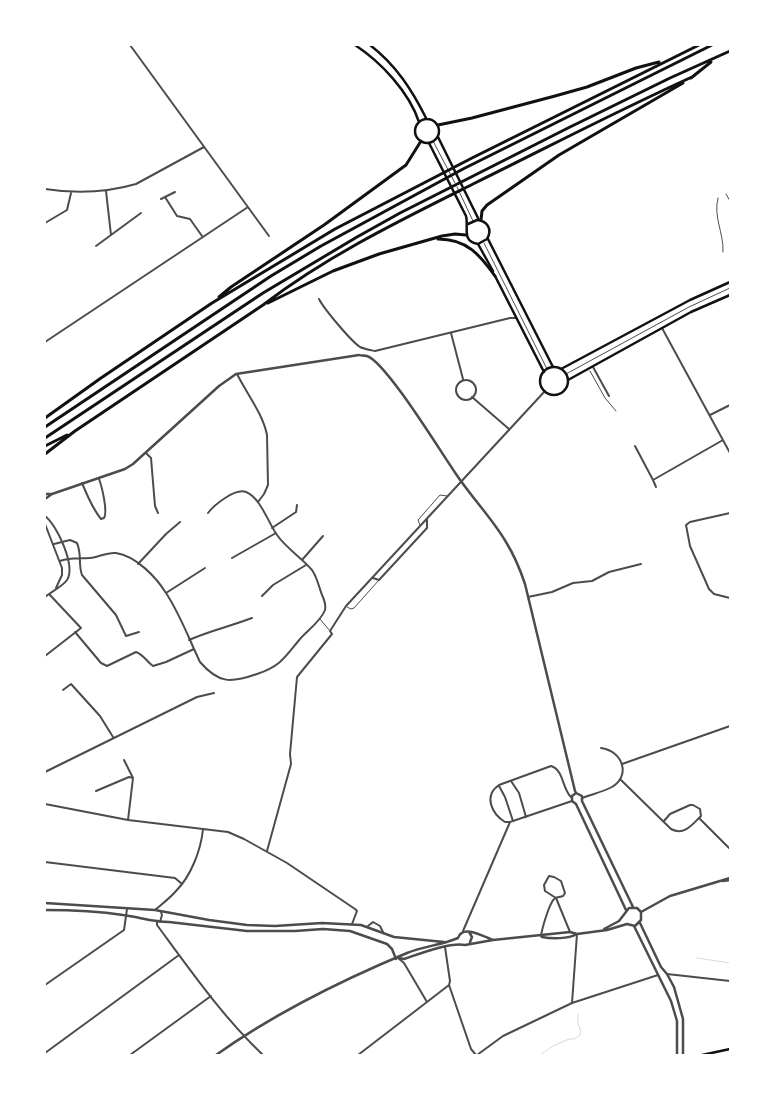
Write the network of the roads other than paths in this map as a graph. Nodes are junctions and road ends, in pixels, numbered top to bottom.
1 (130, 45) edge
2 (355, 45) edge
3 (370, 45) edge
4 (699, 45) edge
5 (712, 45) edge
6 (730, 51) edge
7 (716, 58) junction
8 (667, 60) junction
9 (692, 77) junction
10 (426, 118) junction
11 (419, 122) junction
12 (438, 125) junction
13 (438, 137) junction
14 (421, 141) junction
15 (433, 142) junction
16 (429, 143) junction
17 (205, 147) junction
18 (45, 189) edge
19 (106, 192) junction
20 (175, 192) dead end
21 (71, 193) junction
22 (726, 194) dead end
23 (165, 197) junction
24 (718, 198) dead end
25 (160, 199) dead end
26 (730, 202) edge
27 (248, 207) junction
28 (141, 212) dead end
29 (480, 220) junction
30 (473, 221) junction
31 (45, 223) edge
32 (468, 224) junction
33 (111, 235) junction
34 (466, 235) junction
35 (202, 236) junction
36 (269, 236) dead end
37 (435, 239) junction
38 (487, 239) junction
39 (484, 242) junction
40 (478, 244) junction
41 (96, 246) dead end
42 (723, 252) dead end
43 (496, 276) junction
44 (730, 282) edge
45 (730, 288) edge
46 (730, 295) edge
47 (319, 299) dead end
48 (212, 303) junction
49 (263, 305) junction
50 (516, 318) junction
51 (662, 328) junction
52 (452, 333) junction
53 (45, 342) edge
54 (593, 366) junction
55 (553, 367) junction
56 (547, 369) junction
57 (561, 369) junction
58 (590, 371) dead end
59 (544, 372) junction
60 (236, 374) junction
61 (566, 374) junction
62 (463, 380) junction
63 (568, 380) junction
64 (545, 391) junction
65 (608, 396) dead end
66 (472, 397) junction
67 (730, 405) edge
68 (616, 411) dead end
69 (710, 415) junction
70 (45, 418) edge
71 (45, 427) edge
72 (509, 430) junction
73 (75, 431) junction
74 (45, 438) edge
75 (723, 440) junction
76 (45, 446) edge
77 (635, 446) dead end
78 (146, 452) junction
79 (730, 453) edge
80 (45, 454) edge
81 (99, 478) junction
82 (653, 480) junction
83 (461, 482) junction
84 (82, 484) junction
85 (656, 487) dead end
86 (45, 494) edge
87 (52, 494) junction
88 (448, 496) junction
89 (45, 499) edge
90 (258, 502) junction
91 (297, 504) dead end
92 (158, 513) dead end
93 (208, 513) dead end
94 (730, 513) edge
95 (45, 516) edge
96 (427, 519) junction
97 (180, 522) dead end
98 (45, 524) edge
99 (420, 526) junction
100 (272, 528) junction
101 (276, 534) junction
102 (324, 536) dead end
103 (61, 542) junction
104 (54, 544) junction
105 (81, 557) junction
106 (68, 558) junction
107 (232, 558) dead end
108 (302, 560) junction
109 (60, 561) junction
110 (138, 564) junction
111 (641, 564) dead end
112 (306, 565) junction
113 (205, 568) dead end
114 (373, 578) junction
115 (379, 580) junction
116 (56, 588) junction
117 (166, 593) junction
118 (49, 594) junction
119 (262, 596) dead end
120 (45, 597) edge
121 (528, 597) junction
122 (730, 598) edge
123 (346, 606) junction
124 (252, 618) dead end
125 (319, 618) junction
126 (330, 631) junction
127 (75, 632) junction
128 (139, 632) dead end
129 (189, 640) junction
130 (194, 649) junction
131 (45, 656) edge
132 (63, 690) dead end
133 (214, 694) dead end
134 (730, 726) edge
135 (113, 737) junction
136 (601, 748) dead end
137 (124, 760) dead end
138 (622, 764) junction
139 (45, 772) edge
140 (133, 778) junction
141 (620, 779) junction
142 (511, 781) junction
143 (499, 785) junction
144 (96, 791) dead end
145 (576, 793) junction
146 (572, 799) junction
147 (582, 799) junction
148 (45, 804) edge
149 (576, 804) junction
150 (526, 817) junction
151 (699, 818) junction
152 (128, 820) junction
153 (511, 821) junction
154 (664, 821) junction
155 (204, 829) junction
156 (730, 849) edge
157 (267, 851) junction
158 (45, 862) edge
159 (730, 879) edge
160 (182, 884) junction
161 (556, 898) junction
162 (45, 903) edge
163 (86, 905) junction
164 (127, 908) junction
165 (633, 908) junction
166 (45, 910) edge
167 (155, 910) junction
168 (626, 910) junction
169 (86, 911) junction
170 (161, 912) junction
171 (641, 912) junction
172 (126, 915) junction
173 (624, 917) junction
174 (158, 922) junction
175 (640, 923) junction
176 (352, 924) junction
177 (627, 924) junction
178 (247, 925) junction
179 (368, 926) junction
180 (633, 926) junction
181 (604, 930) junction
182 (247, 931) junction
183 (350, 931) junction
184 (465, 931) junction
185 (383, 932) junction
186 (570, 932) junction
187 (577, 934) junction
188 (541, 936) junction
189 (458, 938) junction
190 (493, 940) junction
191 (444, 942) junction
192 (470, 943) junction
193 (462, 944) junction
194 (445, 947) junction
195 (179, 955) junction
196 (397, 958) junction
197 (667, 974) junction
198 (658, 975) junction
199 (730, 981) edge
200 (45, 985) edge
201 (449, 985) junction
202 (674, 987) junction
203 (667, 990) junction
204 (211, 996) junction
205 (427, 1002) junction
206 (572, 1003) junction
207 (243, 1036) junction
208 (730, 1049) edge
209 (45, 1053) edge
210 (130, 1055) edge
211 (216, 1055) edge
212 (263, 1055) edge
213 (358, 1055) edge
214 (477, 1055) edge
215 (677, 1055) edge
216 (683, 1055) edge
217 (702, 1055) edge

1 - 17 street
2 - 11 main road
3 - 10 main road
4 - 8 highway
5 - 71 highway
6 - 7 highway
7 - 9 highway
7 - 74 highway
8 - 12 highway
8 - 48 highway
9 - 29 highway
9 - 49 highway
10 - 11 main road
10 - 12 main road
11 - 14 main road
12 - 13 main road
13 - 15 main road
13 - 29 main road
14 - 16 main road
14 - 48 highway
15 - 16 main road
15 - 30 street
16 - 32 main road
17 - 19 street
17 - 27 street
18 - 21 street
19 - 21 street
19 - 33 street
20 - 23 street
21 - 31 street
22 - 26 street
23 - 25 street
23 - 35 street
24 - 42 street
27 - 35 street
27 - 36 street
28 - 33 street
29 - 30 main road
29 - 38 main road
30 - 32 main road
32 - 34 main road
33 - 41 street
34 - 37 highway
34 - 40 main road
35 - 53 street
37 - 43 highway
37 - 49 highway
38 - 39 main road
38 - 55 main road
39 - 40 main road
39 - 56 street
40 - 43 main road
43 - 50 main road
44 - 57 main road
45 - 61 street
46 - 51 main road
47 - 52 street
48 - 70 highway
49 - 73 highway
50 - 52 street
50 - 59 main road
51 - 54 main road
51 - 69 street
52 - 62 street
54 - 63 main road
54 - 65 street
55 - 56 main road
55 - 57 main road
56 - 59 main road
57 - 61 main road
58 - 68 street
59 - 64 main road
60 - 78 street
60 - 83 street
60 - 90 street
61 - 63 main road
62 - 66 street
62 - 66 street
63 - 64 main road
64 - 72 street
66 - 72 street
67 - 69 street
69 - 75 street
72 - 83 street
73 - 76 highway
73 - 80 highway
75 - 79 street
75 - 82 street
77 - 82 street
78 - 81 street
78 - 92 street
81 - 84 street
81 - 84 street
82 - 85 street
83 - 88 street
83 - 121 street
84 - 87 street
86 - 87 street
87 - 89 street
88 - 96 street
88 - 99 street
90 - 93 street
90 - 100 street
91 - 100 street
94 - 122 street
95 - 103 street
96 - 99 street
96 - 115 street
97 - 110 street
98 - 104 street
99 - 114 street
100 - 101 street
101 - 107 street
101 - 108 street
102 - 108 street
103 - 104 street
103 - 105 street
103 - 106 street
104 - 109 street
105 - 106 street
105 - 110 street
105 - 128 street
106 - 109 street
106 - 116 street
108 - 112 street
109 - 116 street
110 - 117 street
111 - 121 street
112 - 119 street
112 - 125 street
113 - 117 street
114 - 115 street
114 - 123 street
115 - 123 street
116 - 118 street
117 - 129 street
118 - 120 street
118 - 127 street
121 - 145 street
123 - 126 street
124 - 129 street
125 - 126 street
125 - 130 street
126 - 157 street
127 - 130 street
127 - 131 street
129 - 130 street
132 - 135 street
133 - 135 street
134 - 138 street
135 - 139 street
136 - 138 street
137 - 140 street
138 - 141 street
140 - 144 street
140 - 152 street
141 - 147 street
141 - 154 street
142 - 143 street
142 - 146 street
142 - 150 street
143 - 153 street
143 - 153 street
145 - 146 street
145 - 147 street
146 - 149 street
146 - 150 street
147 - 149 street
147 - 165 street
148 - 152 street
149 - 168 street
150 - 153 street
151 - 154 street
151 - 154 street
151 - 156 street
152 - 155 street
153 - 184 street
155 - 157 street
155 - 160 street
157 - 176 street
158 - 160 street
159 - 171 street
160 - 167 street
161 - 161 street
161 - 186 street
161 - 188 street
162 - 163 street
163 - 164 street
163 - 169 street
164 - 167 street
164 - 172 street
165 - 168 street
165 - 171 street
166 - 169 street
167 - 170 street
168 - 173 street
169 - 172 street
170 - 174 street
170 - 178 street
171 - 175 street
172 - 174 street
172 - 200 street
173 - 177 street
173 - 181 street
174 - 182 street
174 - 195 street
175 - 180 street
175 - 197 street
176 - 178 street
176 - 179 street
176 - 183 street
177 - 180 street
177 - 181 street
178 - 182 street
179 - 185 street
179 - 185 street
180 - 198 street
181 - 187 street
182 - 183 street
183 - 196 street
184 - 189 street
184 - 190 street
184 - 192 street
185 - 191 street
186 - 187 street
186 - 188 street
187 - 188 street
187 - 206 street
188 - 190 street
189 - 191 street
189 - 193 street
190 - 192 street
191 - 196 street
192 - 193 street
193 - 194 street
194 - 196 street
194 - 201 street
195 - 204 street
195 - 209 street
196 - 205 street
196 - 207 street
197 - 199 street
197 - 202 street
198 - 203 street
198 - 206 street
201 - 205 street
201 - 214 street
202 - 203 street
202 - 216 street
203 - 215 street
204 - 207 street
204 - 210 street
205 - 213 street
206 - 214 street
207 - 211 street
207 - 212 street
208 - 217 main road

